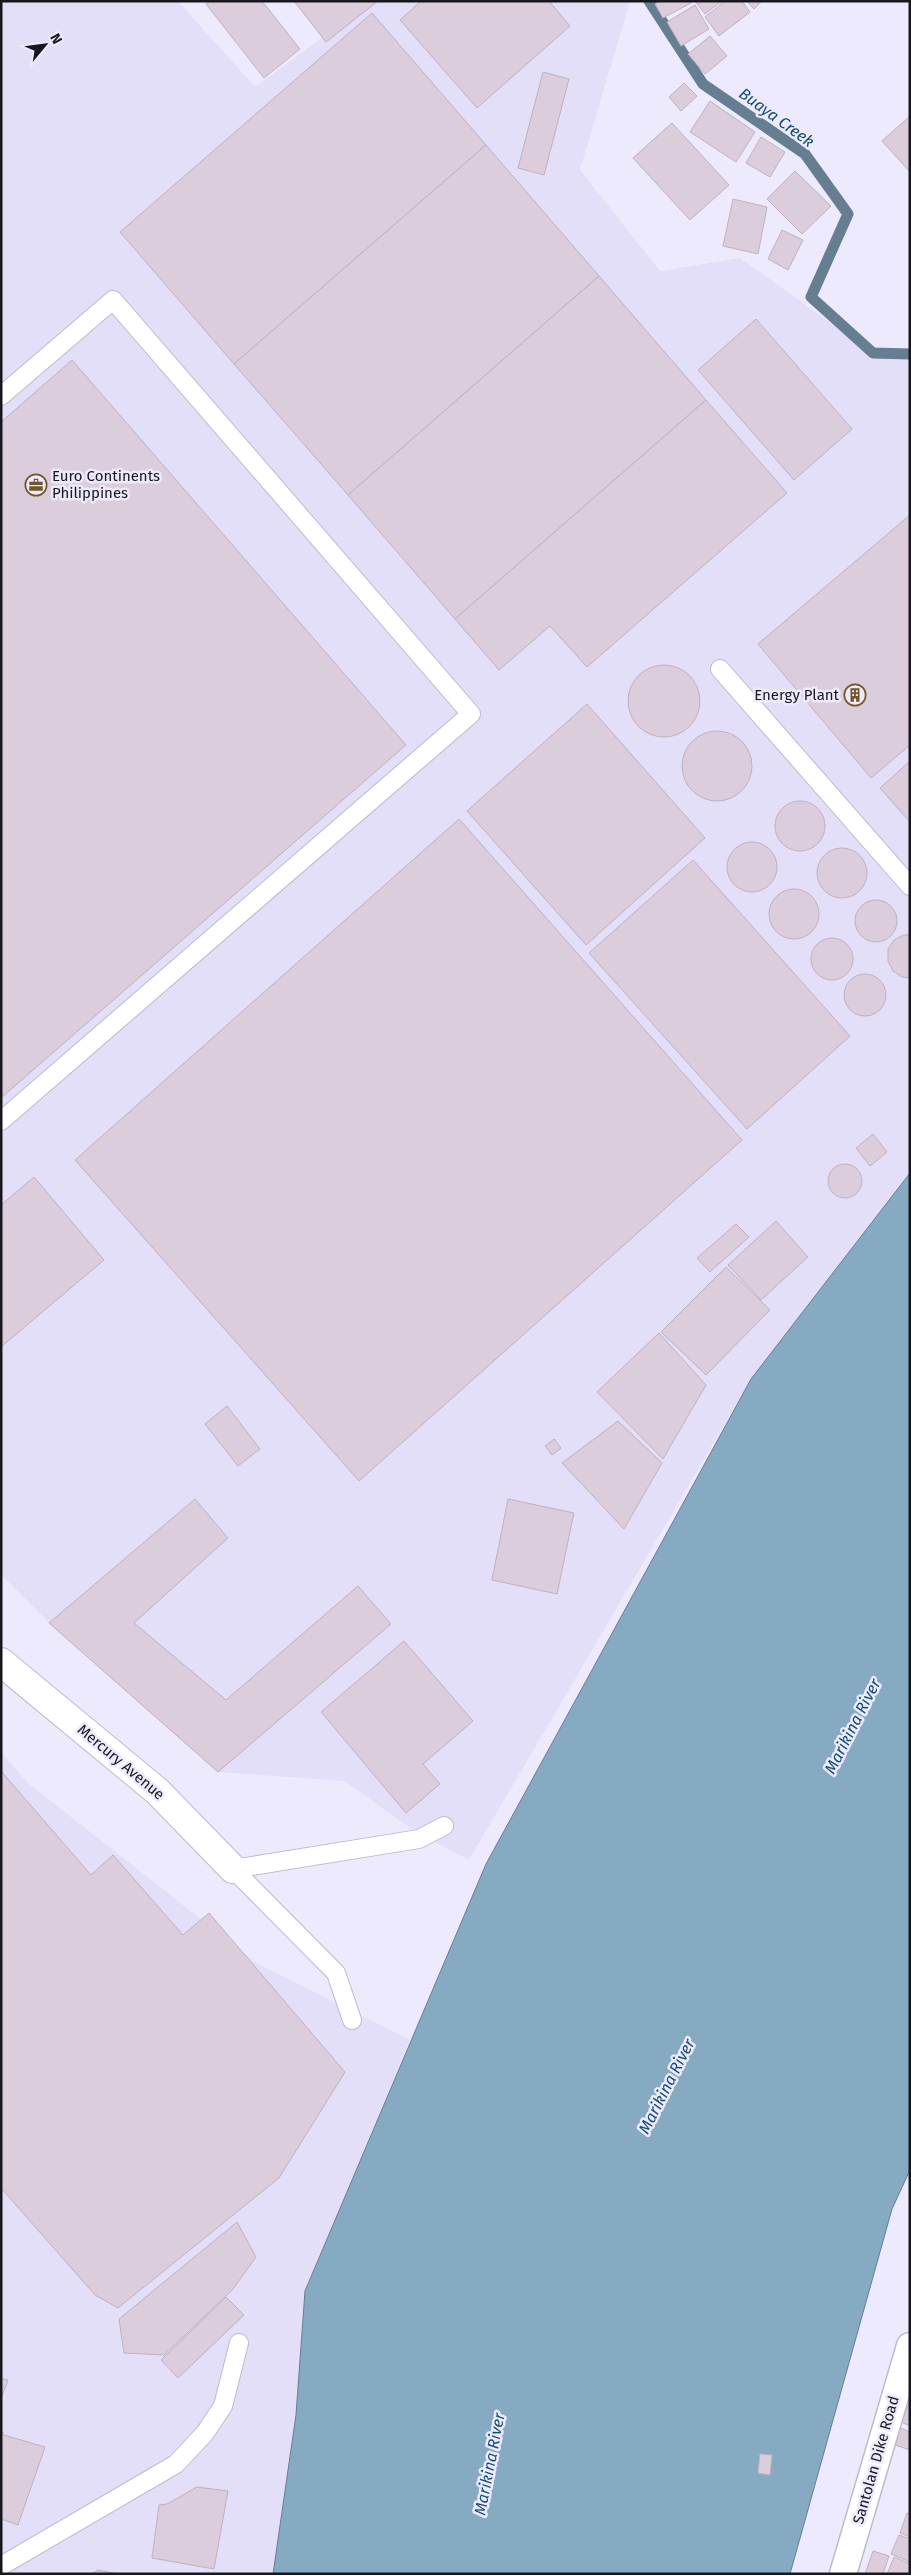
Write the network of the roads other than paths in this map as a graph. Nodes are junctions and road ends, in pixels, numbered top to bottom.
1 (1, 396) edge
2 (720, 669) dead end
3 (910, 886) edge
4 (1, 1121) edge
5 (1, 1662) edge
6 (444, 1826) dead end
7 (233, 1869) junction
8 (352, 2020) dead end
9 (239, 2342) dead end
10 (910, 2346) edge
11 (1, 2566) edge
12 (843, 2574) edge

1 - 4 lane
2 - 3 lane
5 - 7 street, Mercury Avenue
6 - 7 lane
7 - 8 lane
9 - 11 lane
10 - 12 street, Santolan Dike Road

